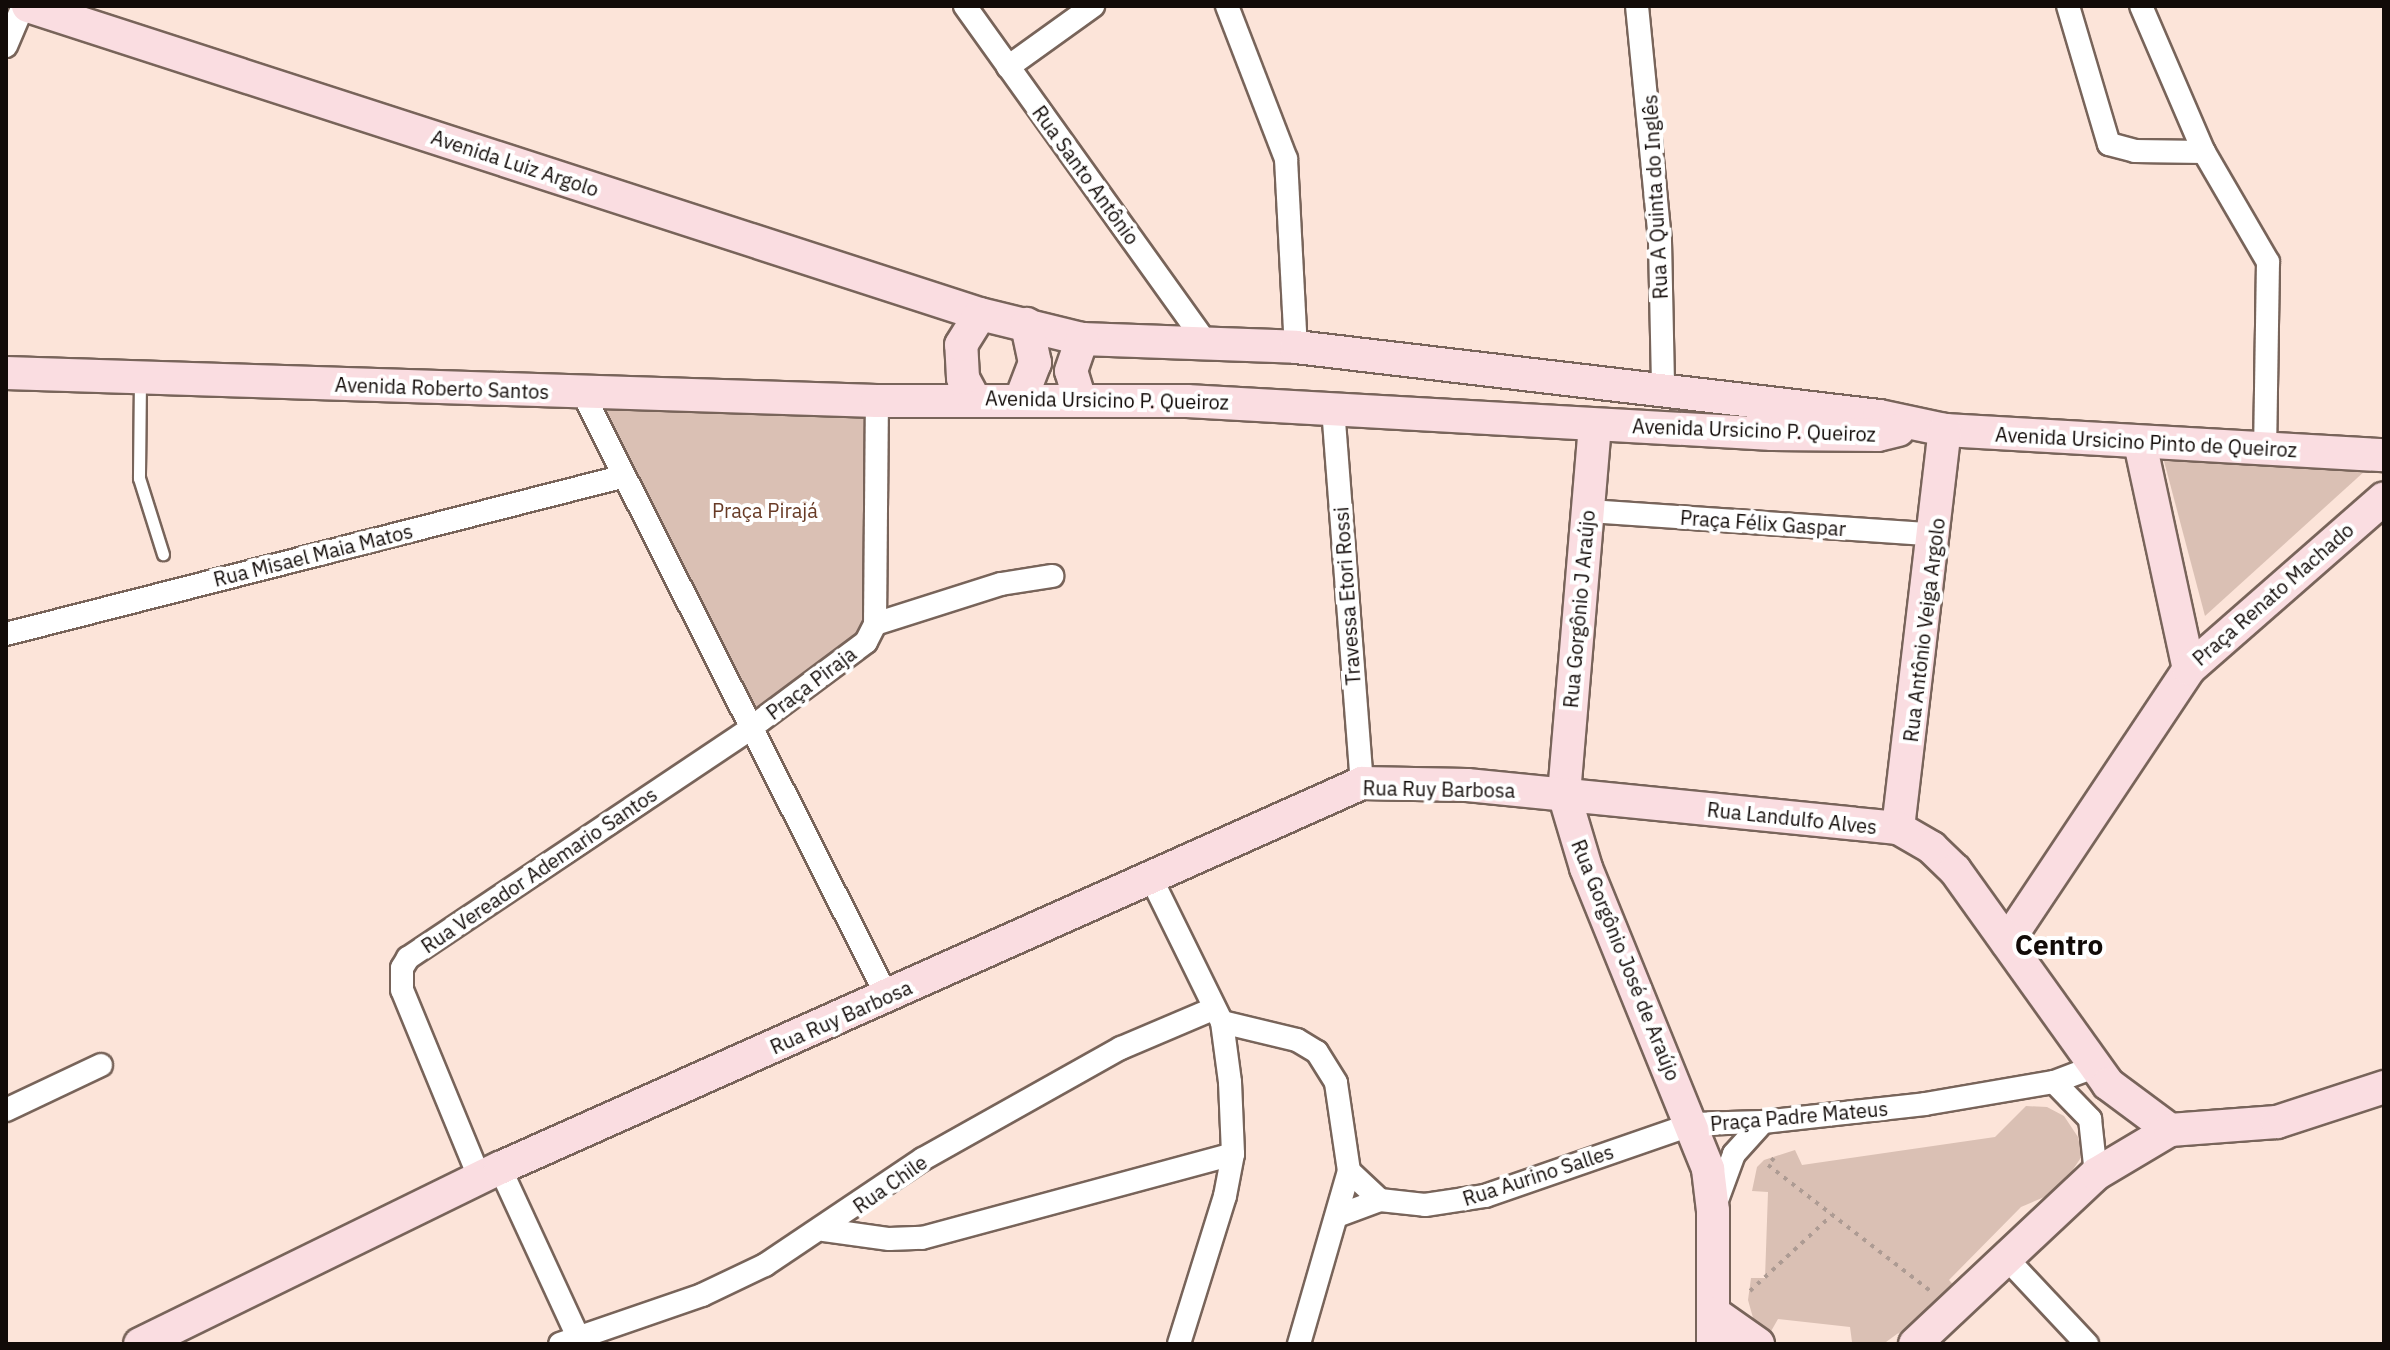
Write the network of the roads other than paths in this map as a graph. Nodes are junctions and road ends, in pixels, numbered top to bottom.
1 (26, 6) edge
2 (965, 6) edge
3 (1093, 6) edge
4 (1227, 6) edge
5 (1637, 6) edge
6 (2068, 6) edge
7 (2141, 6) edge
8 (6, 46) edge
9 (1008, 67) junction
10 (2204, 152) junction
11 (1003, 319) junction
12 (1082, 339) junction
13 (1207, 344) junction
14 (1296, 347) junction
15 (6, 373) edge
16 (140, 378) junction
17 (1663, 389) junction
18 (582, 392) junction
19 (973, 397) junction
20 (1021, 399) junction
21 (1080, 400) junction
22 (877, 401) junction
23 (1333, 408) junction
24 (1595, 425) junction
25 (1908, 426) junction
26 (1945, 430) junction
27 (2140, 443) junction
28 (2265, 450) junction
29 (2384, 455) edge
30 (621, 477) junction
31 (2384, 498) edge
32 (1589, 511) junction
33 (1937, 535) junction
34 (163, 554) dead end
35 (1052, 576) dead end
36 (875, 624) junction
37 (6, 634) edge
38 (2189, 669) junction
39 (748, 730) junction
40 (1362, 783) junction
41 (1564, 794) junction
42 (1898, 828) junction
43 (1152, 880) junction
44 (2007, 942) junction
45 (887, 996) junction
46 (1218, 1016) junction
47 (101, 1065) dead end
48 (2094, 1067) junction
49 (2054, 1082) junction
50 (2384, 1087) edge
51 (6, 1110) edge
52 (1763, 1122) junction
53 (1693, 1124) junction
54 (2170, 1130) junction
55 (1233, 1154) junction
56 (1349, 1171) junction
57 (490, 1173) junction
58 (2096, 1174) junction
59 (1380, 1200) junction
60 (1713, 1211) junction
61 (1337, 1216) junction
62 (824, 1230) junction
63 (2009, 1261) junction
64 (1714, 1329) edge
65 (178, 1333) edge
66 (569, 1340) edge
67 (1304, 1340) edge
68 (140, 1344) edge
69 (1179, 1344) edge
70 (1758, 1344) edge
71 (1915, 1344) edge
72 (2087, 1344) edge

1 - 8 street
1 - 11 street, Avenida Luiz Argolo
2 - 9 street, Rua Santo Antônio
3 - 9 street
4 - 14 street
5 - 17 street, Rua A Quinta do Inglês
6 - 10 street
7 - 10 street
9 - 13 street, Rua Santo Antônio
10 - 28 street
11 - 12 street, Avenida Ursicino P. Queiroz
11 - 19 street
11 - 20 street
12 - 13 street, Avenida Ursicino P. Queiroz
12 - 21 street
13 - 14 street, Avenida Ursicino P. Queiroz
14 - 17 street, Avenida Ursicino P. Queiroz
15 - 16 street, Avenida Roberto Santos
16 - 18 street, Avenida Roberto Santos
16 - 34 lane
17 - 25 street, Avenida Ursicino P. Queiroz
18 - 22 street, Avenida Roberto Santos
18 - 30 street, Praça Piraja
19 - 20 street, Avenida Ursicino P. Queiroz
19 - 22 street, Avenida Ursicino P. Queiroz
20 - 21 street, Avenida Ursicino P. Queiroz
21 - 23 street, Avenida Ursicino P. Queiroz
22 - 36 street
23 - 24 street, Avenida Ursicino P. Queiroz
23 - 40 street, Travessa Etori Rossi
24 - 25 street, Avenida Ursicino P. Queiroz
24 - 32 street, Rua Gorgônio J Araújo
25 - 26 street, Avenida Ursicino Pinto de Queiroz
26 - 27 street, Avenida Ursicino Pinto de Queiroz
26 - 33 street, Rua Antônio Veiga Argolo
27 - 28 street, Avenida Ursicino Pinto de Queiroz
27 - 38 street, Praça Renato Machado
28 - 29 street, Avenida Ursicino Pinto de Queiroz
30 - 37 street, Rua Misael Maia Matos
30 - 39 street, Praça Piraja
31 - 38 street, Praça Renato Machado
32 - 33 street, Praça Félix Gaspar
32 - 41 street, Rua Gorgônio J Araújo
33 - 42 street, Rua Antônio Veiga Argolo
35 - 36 street
36 - 39 street, Praça Piraja
38 - 44 street
39 - 45 street
39 - 57 street, Rua Vereador Ademario Santos
40 - 41 street, Rua Ruy Barbosa
40 - 43 street, Rua Ruy Barbosa
41 - 42 street, Rua Landulfo Alves
41 - 53 street, Rua Gorgônio José de Araújo
42 - 44 street, Rua Landulfo Alves
43 - 45 street, Rua Ruy Barbosa
43 - 46 street
44 - 48 street, Rua Landulfo Alves
45 - 57 street, Rua Ruy Barbosa
46 - 55 street
46 - 56 street
46 - 62 street, Rua Chile
47 - 51 street
48 - 49 street, Praça Padre Mateus
48 - 54 street, Rua Landulfo Alves
49 - 52 street, Praça Padre Mateus
49 - 58 street
50 - 54 street
52 - 53 street, Praça Padre Mateus
52 - 60 street
53 - 59 street, Rua Aurino Salles
53 - 60 street, Praça Padre Mateus
54 - 58 street
55 - 62 street
55 - 69 street
56 - 59 street
56 - 61 street
57 - 65 street, Rua Ruy Barbosa
57 - 66 street, Rua Vereador Ademario Santos
58 - 63 street
59 - 61 street, Rua Aurino Salles
60 - 64 street, Praça Padre Mateus
61 - 67 street
62 - 66 street, Rua Chile
63 - 71 street
63 - 72 street
64 - 70 street, Praça Padre Mateus
65 - 68 street, Rua Ruy Barbosa

